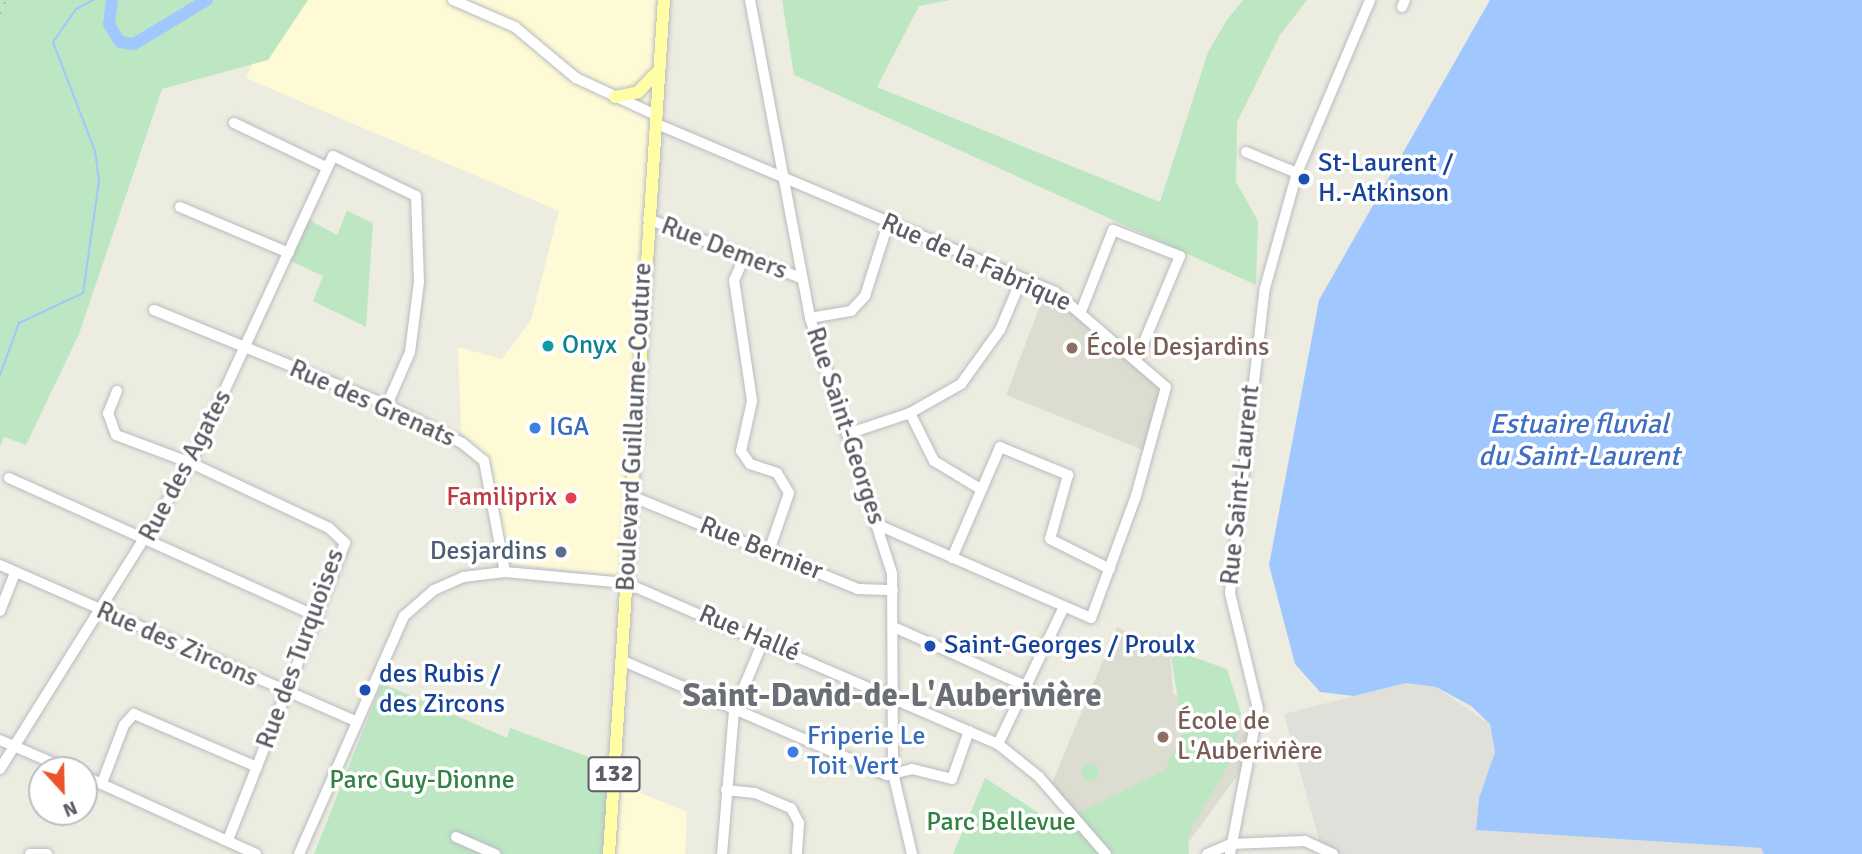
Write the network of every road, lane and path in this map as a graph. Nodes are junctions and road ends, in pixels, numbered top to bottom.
1 (453, 0) edge
2 (664, 0) edge
3 (750, 0) edge
4 (1370, 0) edge
5 (659, 70) junction
6 (615, 97) junction
7 (657, 120) junction
8 (234, 123) dead end
9 (1246, 152) dead end
10 (326, 167) junction
11 (1297, 173) junction
12 (782, 178) junction
13 (180, 207) dead end
14 (648, 219) junction
15 (888, 223) junction
16 (289, 253) junction
17 (744, 258) junction
18 (801, 278) junction
19 (1022, 278) junction
20 (1082, 309) junction
21 (154, 310) dead end
22 (810, 318) junction
23 (247, 348) junction
24 (1137, 359) junction
25 (117, 391) dead end
26 (387, 405) junction
27 (910, 413) junction
28 (847, 434) junction
29 (191, 463) junction
30 (9, 478) dead end
31 (979, 488) junction
32 (631, 496) junction
33 (876, 524) junction
34 (146, 542) junction
35 (769, 551) junction
36 (952, 558) junction
37 (0, 565) edge
38 (1110, 569) junction
39 (505, 572) junction
40 (15, 573) junction
41 (626, 583) junction
42 (893, 590) junction
43 (1063, 609) junction
44 (0, 611) edge
45 (102, 612) junction
46 (318, 617) junction
47 (896, 628) junction
48 (764, 639) junction
49 (621, 660) junction
50 (1028, 687) junction
51 (287, 693) junction
52 (890, 696) junction
53 (734, 711) junction
54 (355, 721) junction
55 (969, 731) junction
56 (0, 740) edge
57 (998, 744) junction
58 (18, 749) junction
59 (35, 756) edge
60 (257, 767) junction
61 (0, 769) edge
62 (893, 773) junction
63 (98, 781) edge
64 (102, 783) junction
65 (726, 790) junction
66 (456, 837) dead end
67 (228, 840) junction
68 (1230, 849) edge
69 (30, 854) edge
70 (47, 854) edge
71 (256, 854) edge
72 (299, 854) edge
73 (495, 854) edge
74 (609, 854) edge
75 (722, 854) edge
76 (797, 854) edge
77 (912, 854) edge
78 (1106, 854) edge
79 (1207, 854) edge
80 (1333, 854) edge

1 - 6 street, Rue de la Fabrique
2 - 5 main road, Boulevard Guillaume-Couture / 132
3 - 12 street, Rue Saint-Georges
4 - 11 street, Rue Saint-Laurent
5 - 6 main road
5 - 7 main road, Boulevard Guillaume-Couture / 132
6 - 7 street, Rue de la Fabrique
7 - 12 street, Rue de la Fabrique
7 - 14 main road, Boulevard Guillaume-Couture / 132
8 - 10 street
9 - 11 street
10 - 16 street, Rue des Agates
10 - 26 street
11 - 68 street, Rue Saint-Laurent
12 - 15 street, Rue de la Fabrique
12 - 18 street, Rue Saint-Georges
13 - 16 street
14 - 17 street, Rue Demers
14 - 32 main road, Boulevard Guillaume-Couture / 132
15 - 19 street, Rue de la Fabrique
15 - 22 street
16 - 23 street, Rue des Agates
17 - 18 street, Rue Demers
17 - 35 street
18 - 22 street, Rue Saint-Georges
19 - 20 street, Rue de la Fabrique
19 - 27 street
20 - 24 street, Rue de la Fabrique
20 - 24 street
21 - 23 street, Rue des Grenats
22 - 28 street, Rue Saint-Georges
23 - 26 street, Rue des Grenats
23 - 29 street, Rue des Agates
24 - 38 street, Rue de la Fabrique
25 - 29 street, Rue des Turquoises
26 - 39 street, Rue des Grenats
27 - 28 street
27 - 31 street
28 - 33 street, Rue Saint-Georges
29 - 34 street, Rue des Agates
29 - 46 street, Rue des Turquoises
30 - 34 street
31 - 36 street
31 - 38 street
32 - 35 street, Rue Bernier
32 - 41 main road, Boulevard Guillaume-Couture / 132
33 - 36 street
33 - 42 street, Rue Saint-Georges
34 - 45 street, Rue des Agates
34 - 46 street
35 - 42 street, Rue Bernier
36 - 43 street
37 - 40 street, Rue des Zircons
38 - 43 street, Rue de la Fabrique
39 - 41 street, Rue Hallé
39 - 54 street, Rue Hallé
40 - 44 street
40 - 45 street, Rue des Zircons
41 - 48 street, Rue Hallé
41 - 49 main road, Boulevard Guillaume-Couture / 132
42 - 47 street, Rue Saint-Georges
43 - 50 street
45 - 51 street, Rue des Zircons
45 - 58 street, Rue des Agates
46 - 51 street, Rue des Turquoises
47 - 50 street
47 - 52 street, Rue Saint-Georges
48 - 52 street, Rue Hallé
48 - 53 street
49 - 53 street
49 - 74 main road, Boulevard Guillaume-Couture / 132
50 - 57 street
51 - 54 street, Rue des Zircons
51 - 60 street, Rue des Turquoises
52 - 55 street, Rue Hallé
52 - 62 street, Rue Saint-Georges
53 - 62 street
53 - 65 street
54 - 72 street, Rue Hallé
55 - 57 street, Rue Hallé
55 - 62 street
56 - 58 street
57 - 78 street, Rue Hallé
58 - 59 street
58 - 61 street, Rue des Agates
60 - 64 street
60 - 67 street, Rue des Turquoises
62 - 77 street, Rue Saint-Georges
63 - 64 street
64 - 67 street
65 - 75 street
65 - 76 street
66 - 73 street
67 - 71 street
68 - 79 street
68 - 80 street
69 - 70 street

